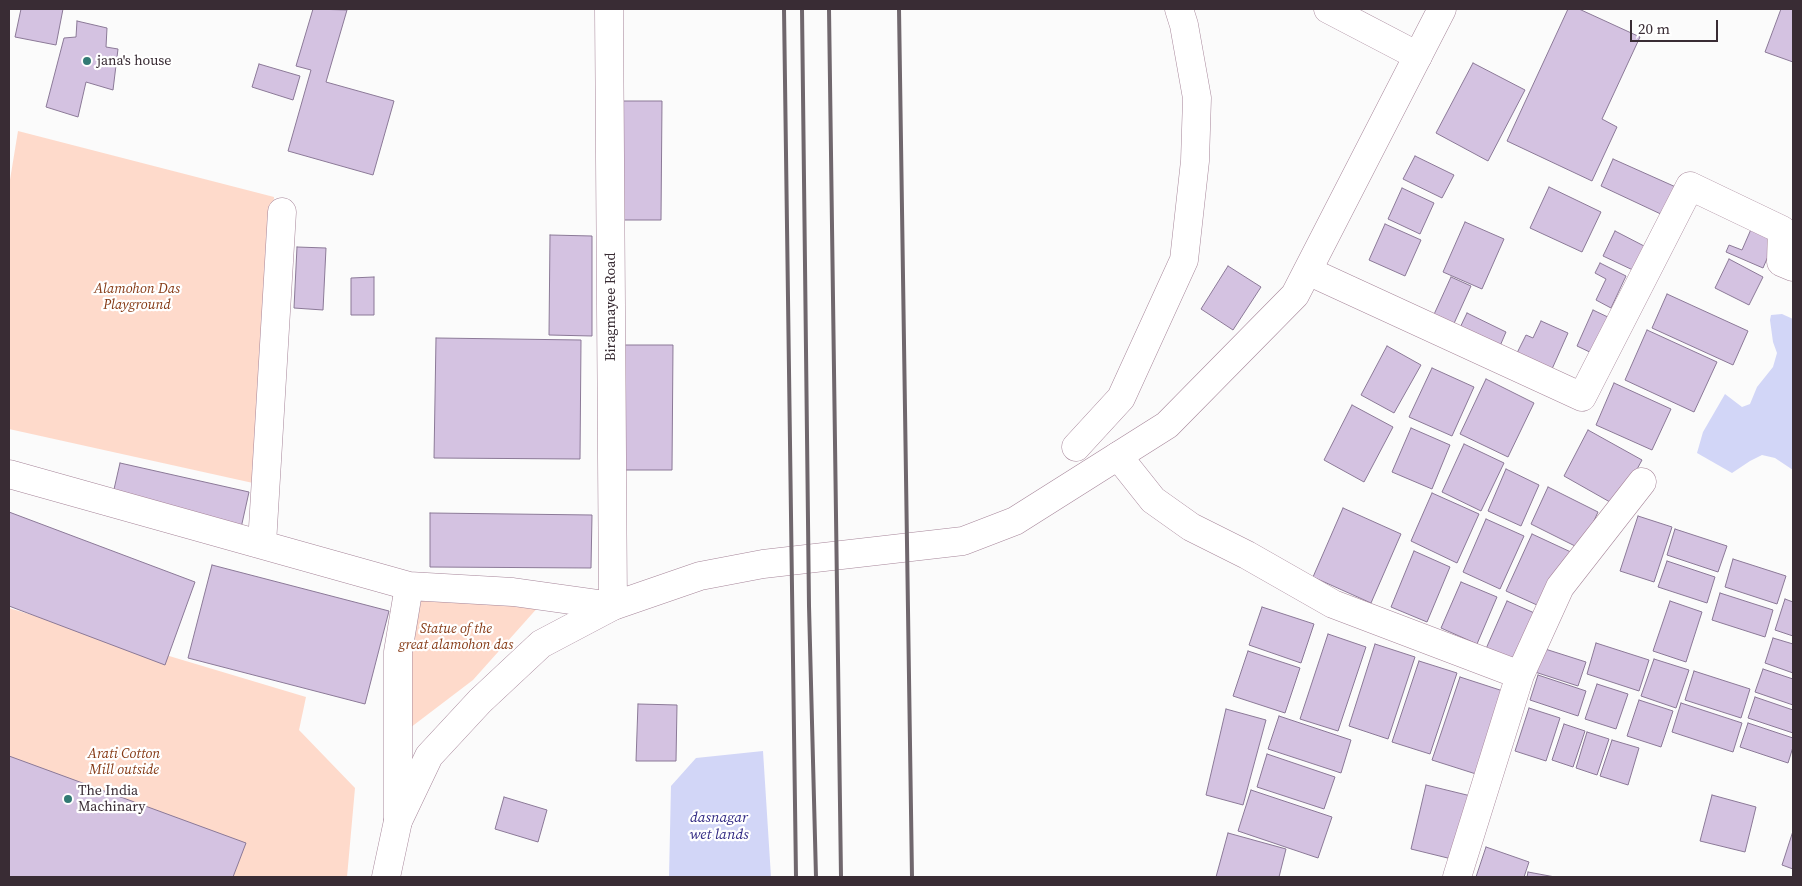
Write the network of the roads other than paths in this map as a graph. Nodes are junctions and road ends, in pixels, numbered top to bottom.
1 (609, 9) edge
2 (1178, 9) edge
3 (1328, 9) edge
4 (1440, 10) edge
5 (1418, 56) junction
6 (282, 212) dead end
7 (1793, 267) edge
8 (1308, 271) junction
9 (1076, 447) dead end
10 (1118, 456) junction
11 (9, 474) edge
12 (1642, 482) dead end
13 (262, 544) junction
14 (409, 586) junction
15 (613, 606) junction
16 (1520, 675) junction
17 (398, 821) junction
18 (386, 877) edge
19 (1457, 877) edge

1 - 15 street, Biragmayee Road
2 - 9 street
3 - 5 street
4 - 5 street
5 - 8 street
6 - 13 street
7 - 8 street
8 - 10 street
10 - 15 street
10 - 16 street
11 - 13 street
12 - 16 street
13 - 14 street
14 - 15 street
14 - 17 street
15 - 17 street
16 - 19 street
17 - 18 street

